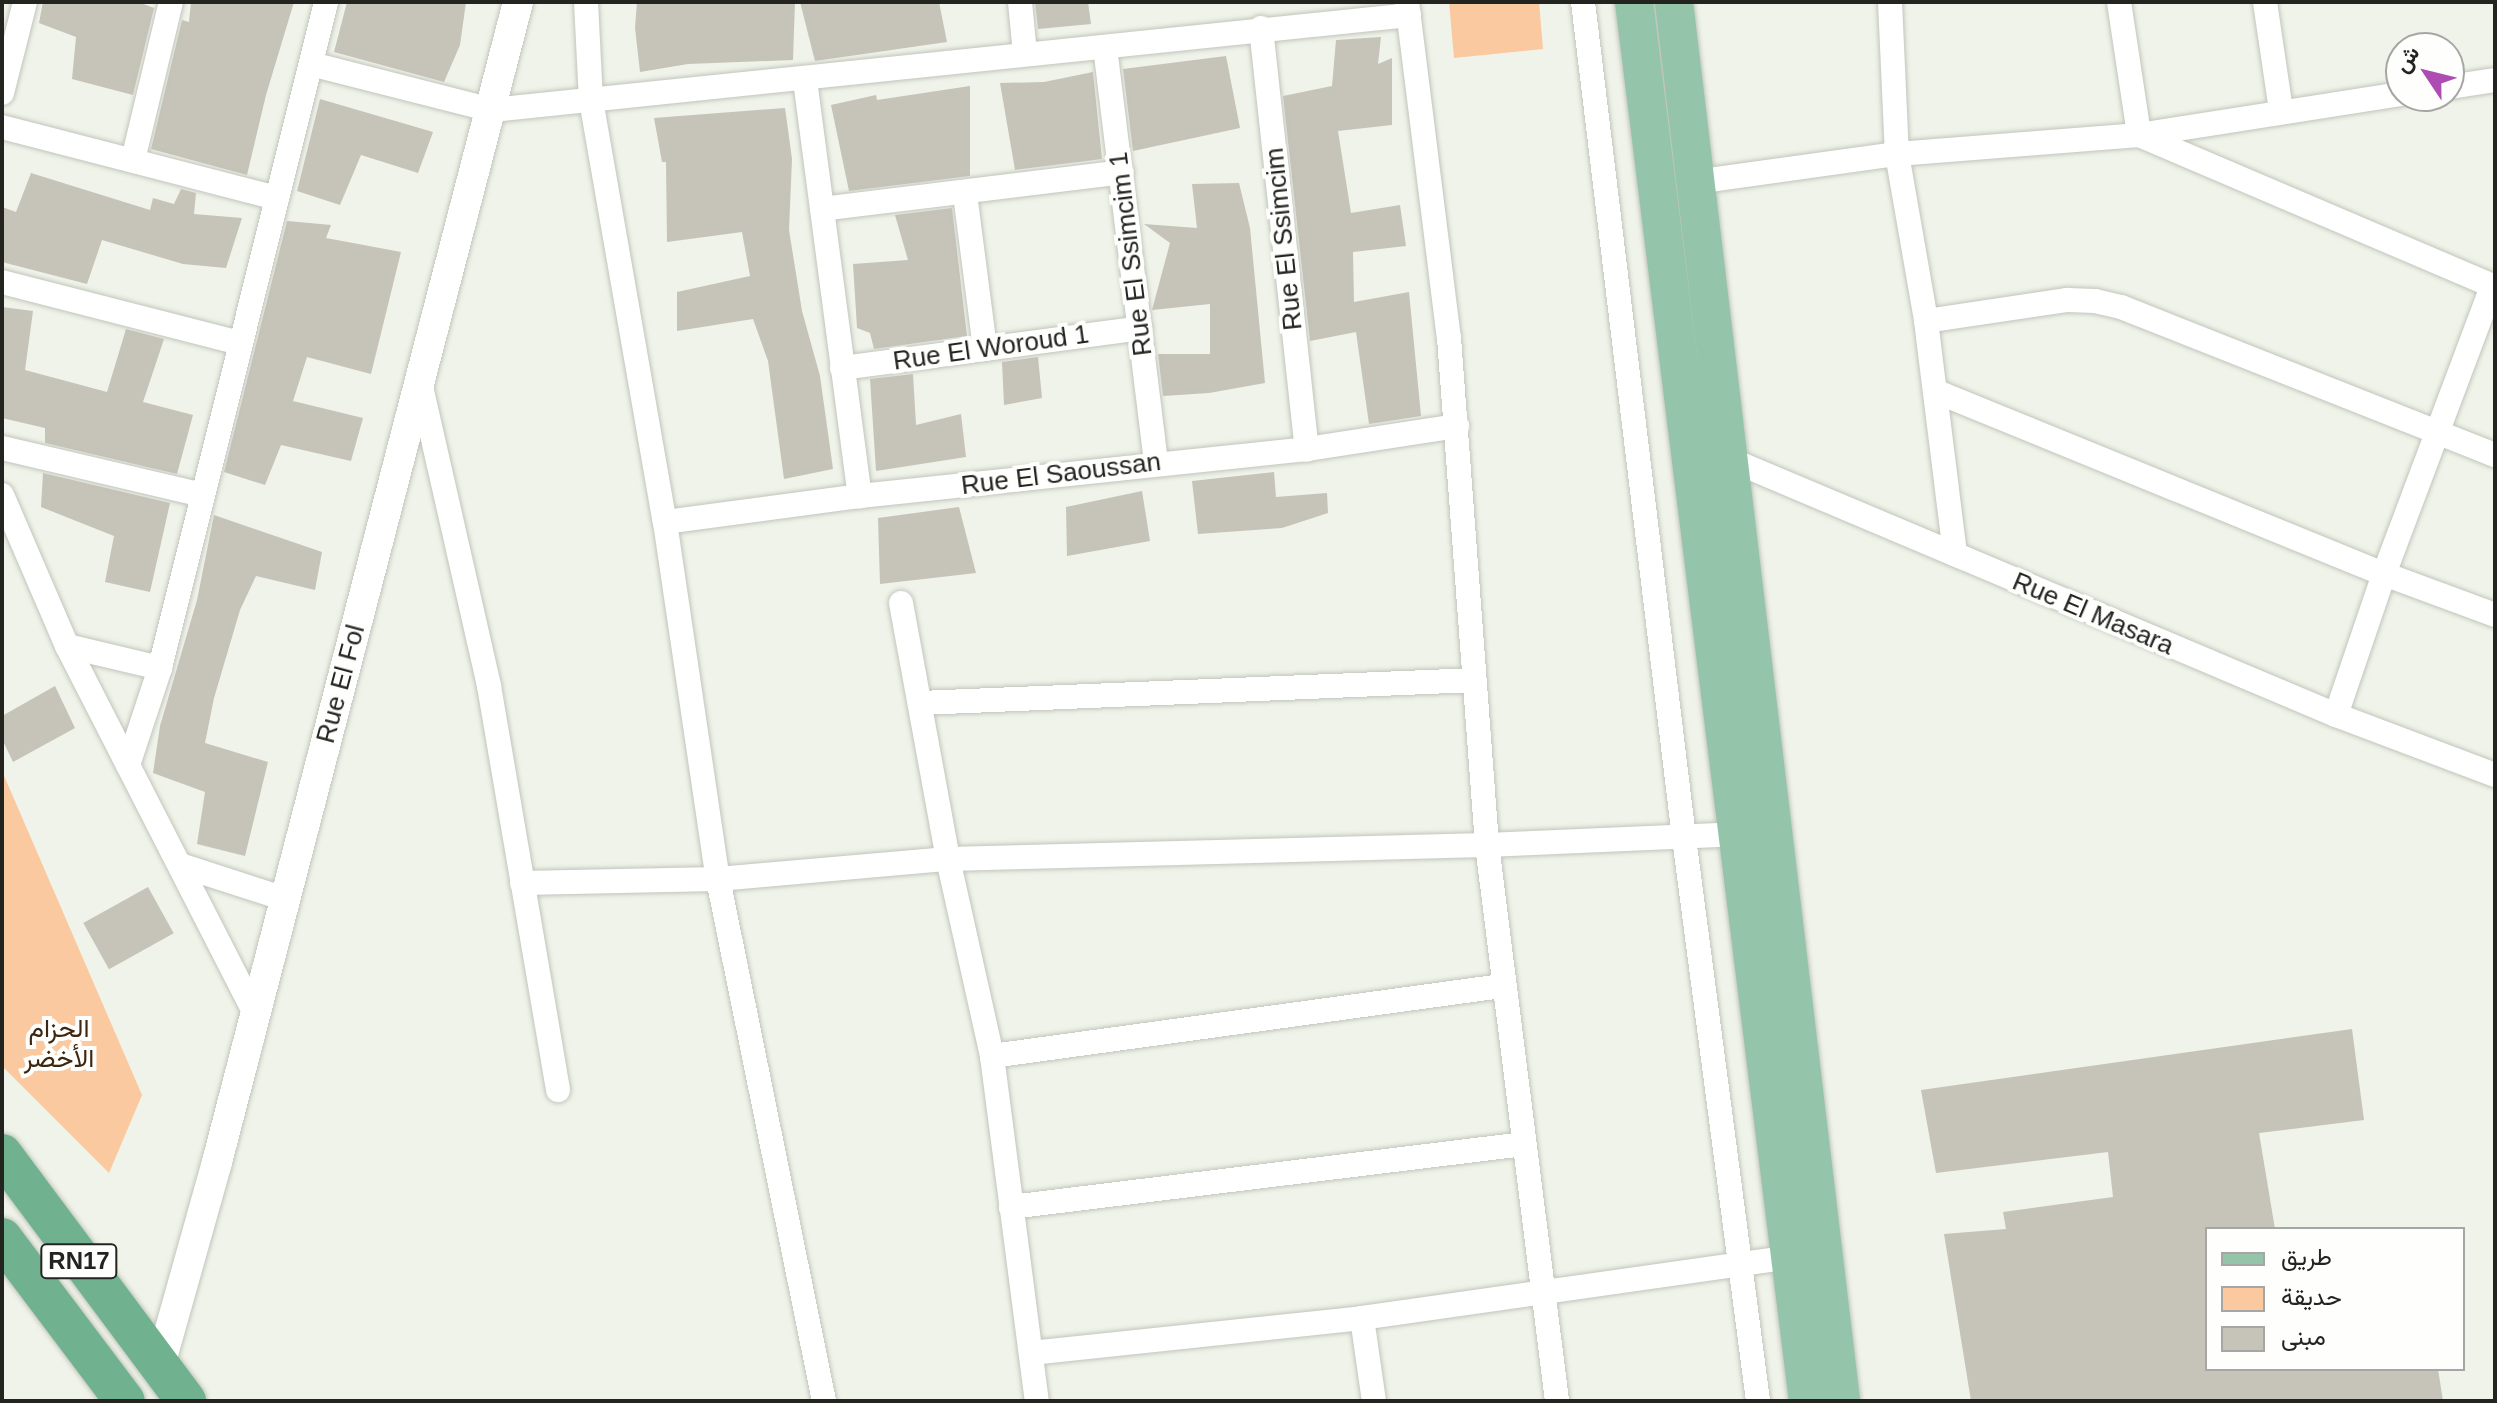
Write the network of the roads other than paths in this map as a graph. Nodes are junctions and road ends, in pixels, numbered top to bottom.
1 (25, 2) edge
2 (171, 2) edge
3 (326, 2) edge
4 (518, 2) edge
5 (586, 2) edge
6 (1020, 2) edge
7 (1583, 2) edge
8 (1634, 2) edge
9 (1674, 2) edge
10 (1891, 2) edge
11 (2119, 2) edge
12 (2265, 2) edge
13 (1408, 8) edge
14 (1261, 28) junction
15 (1105, 47) junction
16 (1025, 54) junction
17 (311, 64) junction
18 (805, 80) junction
19 (2495, 80) edge
20 (2465, 85) edge
21 (2, 93) edge
22 (2385, 96) edge
23 (591, 100) junction
24 (492, 110) junction
25 (2281, 111) junction
26 (2, 127) edge
27 (2139, 135) junction
28 (1897, 154) junction
29 (133, 160) junction
30 (1122, 172) junction
31 (1695, 182) junction
32 (965, 194) junction
33 (277, 198) junction
34 (822, 209) junction
35 (2, 282) edge
36 (2494, 287) edge
37 (1926, 321) junction
38 (1140, 328) junction
39 (240, 343) junction
40 (985, 349) junction
41 (842, 368) junction
42 (420, 380) junction
43 (1935, 391) junction
44 (1457, 426) junction
45 (2436, 432) junction
46 (2, 448) edge
47 (1307, 449) junction
48 (2495, 455) edge
49 (1691, 459) junction
50 (1729, 459) junction
51 (1156, 462) junction
52 (2, 495) edge
53 (202, 495) junction
54 (860, 496) junction
55 (665, 522) junction
56 (1955, 554) junction
57 (2384, 574) junction
58 (901, 603) dead end
59 (2495, 615) edge
60 (67, 646) junction
61 (160, 668) junction
62 (1475, 680) junction
63 (920, 703) junction
64 (2336, 715) junction
65 (128, 765) junction
66 (2495, 775) edge
67 (1736, 834) junction
68 (1684, 838) junction
69 (1487, 845) junction
70 (948, 859) junction
71 (180, 865) junction
72 (718, 879) junction
73 (522, 883) junction
74 (285, 899) junction
75 (1502, 986) junction
76 (254, 1011) junction
77 (992, 1056) junction
78 (558, 1090) dead end
79 (1524, 1144) junction
80 (2, 1154) edge
81 (1011, 1207) junction
82 (2, 1238) edge
83 (1791, 1257) junction
84 (1741, 1266) junction
85 (1543, 1290) junction
86 (1362, 1318) junction
87 (1031, 1353) junction
88 (160, 1365) junction
89 (125, 1401) edge
90 (186, 1401) edge
91 (824, 1401) edge
92 (1037, 1401) edge
93 (1374, 1401) edge
94 (1557, 1401) edge
95 (1758, 1401) edge
96 (1808, 1401) edge
97 (1841, 1401) edge

1 - 21 street
2 - 29 street
3 - 17 street
4 - 24 street, Rue El Fol
5 - 23 street
6 - 16 street
7 - 68 street
8 - 49 main road
9 - 31 main road
10 - 28 street
11 - 27 street
12 - 25 street
13 - 14 street
13 - 44 street
14 - 15 street
14 - 47 street, Rue El Ssimcim
15 - 16 street
15 - 30 street, Rue El Ssimcim 1
16 - 18 street
17 - 24 street
17 - 33 street
18 - 23 street
18 - 34 street
19 - 20 street
22 - 25 street
23 - 24 street
23 - 55 street
24 - 42 street, Rue El Fol
25 - 27 street
26 - 29 street
27 - 28 street
27 - 36 street
28 - 31 street
28 - 37 street
29 - 33 street
30 - 32 street
30 - 38 street, Rue El Ssimcim 1
31 - 50 main road
32 - 34 street
32 - 40 street
33 - 39 street
34 - 41 street
35 - 39 street
36 - 45 street
37 - 43 street
37 - 45 street
38 - 40 street, Rue El Woroud 1
38 - 51 street, Rue El Ssimcim 1
39 - 53 street
40 - 41 street, Rue El Woroud 1
41 - 54 street
42 - 73 street
42 - 74 street, Rue El Fol
43 - 56 street
43 - 57 street
44 - 47 street, Rue El Saoussan
44 - 62 street
45 - 48 street
45 - 57 street
46 - 53 street
47 - 51 street, Rue El Saoussan
49 - 50 street, Rue El Masara
49 - 67 main road
50 - 56 street, Rue El Masara
50 - 97 main road
51 - 54 street, Rue El Saoussan
52 - 60 street
53 - 61 street
54 - 55 street, Rue El Saoussan
55 - 72 street
56 - 64 street, Rue El Masara
57 - 59 street
57 - 64 street
58 - 63 street
60 - 61 street
60 - 65 street
61 - 65 street
62 - 63 street
62 - 69 street
63 - 70 street
64 - 66 street, Rue El Masara
65 - 71 street
67 - 68 street
67 - 83 main road
68 - 69 street
68 - 84 street
69 - 70 street
69 - 75 street
70 - 72 street
70 - 77 street
71 - 74 street
71 - 76 street
72 - 73 street
72 - 91 street
73 - 78 street
74 - 76 street, Rue El Fol
75 - 77 street
75 - 79 street
76 - 88 street, Rue El Fol
77 - 81 street
79 - 81 street
79 - 85 street
80 - 88 highway, RN17
81 - 87 street
82 - 89 highway, RN17
83 - 84 street
83 - 96 main road
84 - 85 street
84 - 95 street
85 - 86 street
85 - 94 street
86 - 87 street
86 - 93 street
87 - 92 street
88 - 90 highway, RN17

